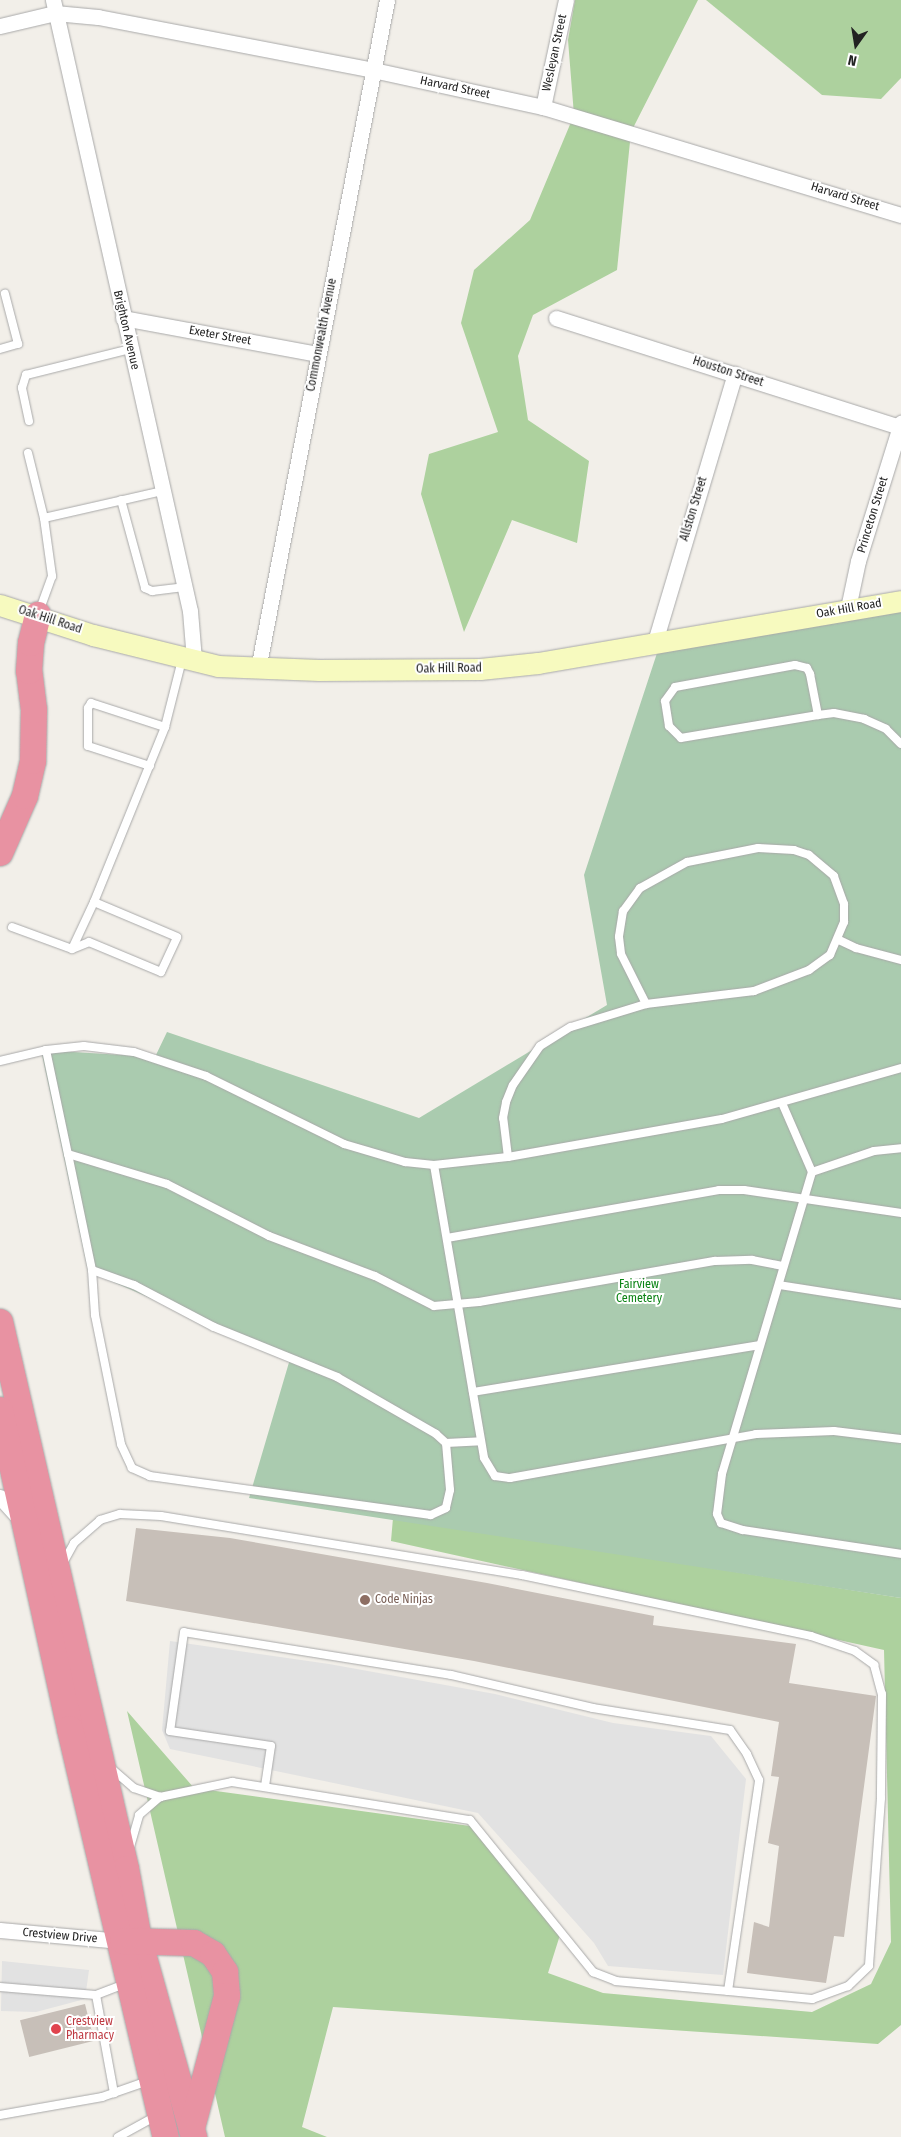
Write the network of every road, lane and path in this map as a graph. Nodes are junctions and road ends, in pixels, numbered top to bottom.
1 (387, 0) edge
2 (566, 0) edge
3 (54, 7) edge
4 (0, 26) edge
5 (373, 70) junction
6 (543, 107) junction
7 (901, 215) edge
8 (5, 294) dead end
9 (123, 318) junction
10 (556, 318) dead end
11 (0, 349) edge
12 (130, 349) junction
13 (318, 354) junction
14 (736, 374) junction
15 (29, 421) dead end
16 (900, 425) edge
17 (28, 453) dead end
18 (163, 491) junction
19 (121, 500) junction
20 (44, 518) junction
21 (184, 587) junction
22 (901, 601) edge
23 (0, 605) edge
24 (848, 608) junction
25 (38, 615) junction
26 (654, 645) junction
27 (188, 659) junction
28 (258, 669) junction
29 (818, 715) junction
30 (164, 727) junction
31 (901, 744) edge
32 (150, 766) junction
33 (0, 853) edge
34 (94, 902) junction
35 (12, 927) dead end
36 (839, 940) junction
37 (72, 949) junction
38 (901, 960) edge
39 (646, 1004) junction
40 (46, 1050) junction
41 (0, 1061) edge
42 (901, 1068) edge
43 (782, 1103) junction
44 (901, 1148) edge
45 (68, 1154) junction
46 (508, 1156) junction
47 (434, 1165) junction
48 (812, 1172) junction
49 (803, 1198) junction
50 (901, 1213) edge
51 (447, 1238) junction
52 (783, 1266) junction
53 (92, 1270) junction
54 (778, 1285) junction
55 (458, 1303) junction
56 (901, 1304) edge
57 (0, 1322) edge
58 (759, 1345) junction
59 (473, 1392) junction
60 (0, 1410) edge
61 (733, 1438) junction
62 (901, 1439) edge
63 (481, 1441) junction
64 (446, 1443) junction
65 (3, 1445) edge
66 (0, 1497) edge
67 (26, 1527) junction
68 (901, 1554) edge
69 (57, 1574) junction
70 (100, 1757) junction
71 (265, 1786) junction
72 (160, 1797) junction
73 (126, 1869) junction
74 (0, 1930) edge
75 (129, 1940) junction
76 (130, 1983) junction
77 (0, 1987) edge
78 (728, 1991) junction
79 (96, 1994) junction
80 (152, 2080) junction
81 (114, 2093) junction
82 (0, 2115) edge
83 (163, 2126) edge
84 (193, 2133) edge
85 (118, 2137) edge

1 - 5 street, Commonwealth Avenue
2 - 6 street, Wesleyan Street
3 - 4 street, Harvard Street
3 - 5 street, Harvard Street
3 - 9 street, Brighton Avenue
5 - 6 street, Harvard Street
5 - 13 street, Commonwealth Avenue
6 - 7 street, Harvard Street
8 - 11 lane
9 - 12 street, Brighton Avenue
9 - 13 street, Exeter Street
10 - 14 street, Houston Street
12 - 15 lane
12 - 18 street, Brighton Avenue
13 - 28 street, Commonwealth Avenue
14 - 16 street, Houston Street
14 - 26 street, Allston Street
16 - 24 street, Princeton Street
17 - 20 lane
18 - 19 lane
18 - 21 street, Brighton Avenue
19 - 20 lane
19 - 21 lane
20 - 25 lane
21 - 27 street, Brighton Avenue
22 - 24 street, Oak Hill Road
23 - 25 street, Oak Hill Road
24 - 26 street, Oak Hill Road
25 - 27 street, Oak Hill Road
25 - 33 highway
26 - 28 street, Oak Hill Road
27 - 28 street, Oak Hill Road
27 - 30 lane
29 - 29 lane
29 - 31 lane
30 - 32 lane
30 - 32 lane
32 - 34 lane
34 - 37 lane
34 - 37 lane
35 - 37 lane
36 - 38 lane
36 - 39 lane
36 - 39 lane
39 - 46 lane
40 - 41 lane
40 - 45 lane
40 - 47 lane
42 - 43 lane
43 - 46 lane
43 - 48 lane
44 - 48 lane
45 - 53 lane
45 - 55 lane
46 - 47 lane
47 - 51 lane
48 - 49 lane
49 - 50 lane
49 - 51 lane
49 - 52 lane
51 - 55 lane
52 - 54 lane
52 - 55 lane
53 - 64 lane
53 - 64 lane
54 - 56 lane
54 - 58 lane
55 - 59 lane
57 - 69 highway
58 - 59 lane
58 - 61 lane
59 - 63 lane
60 - 65 highway
61 - 62 lane
61 - 63 lane
61 - 68 lane
63 - 64 lane
65 - 67 highway
66 - 67 street
67 - 75 highway
69 - 70 highway
69 - 78 lane
70 - 72 lane
70 - 73 highway
71 - 72 lane
71 - 78 lane
71 - 78 lane
72 - 73 lane
73 - 75 highway
74 - 75 street, Crestview Drive
75 - 76 highway
75 - 84 highway
75 - 84 highway
76 - 79 lane
76 - 80 highway
77 - 79 lane
79 - 81 lane
80 - 81 lane
80 - 83 highway
81 - 82 lane
83 - 85 lane

